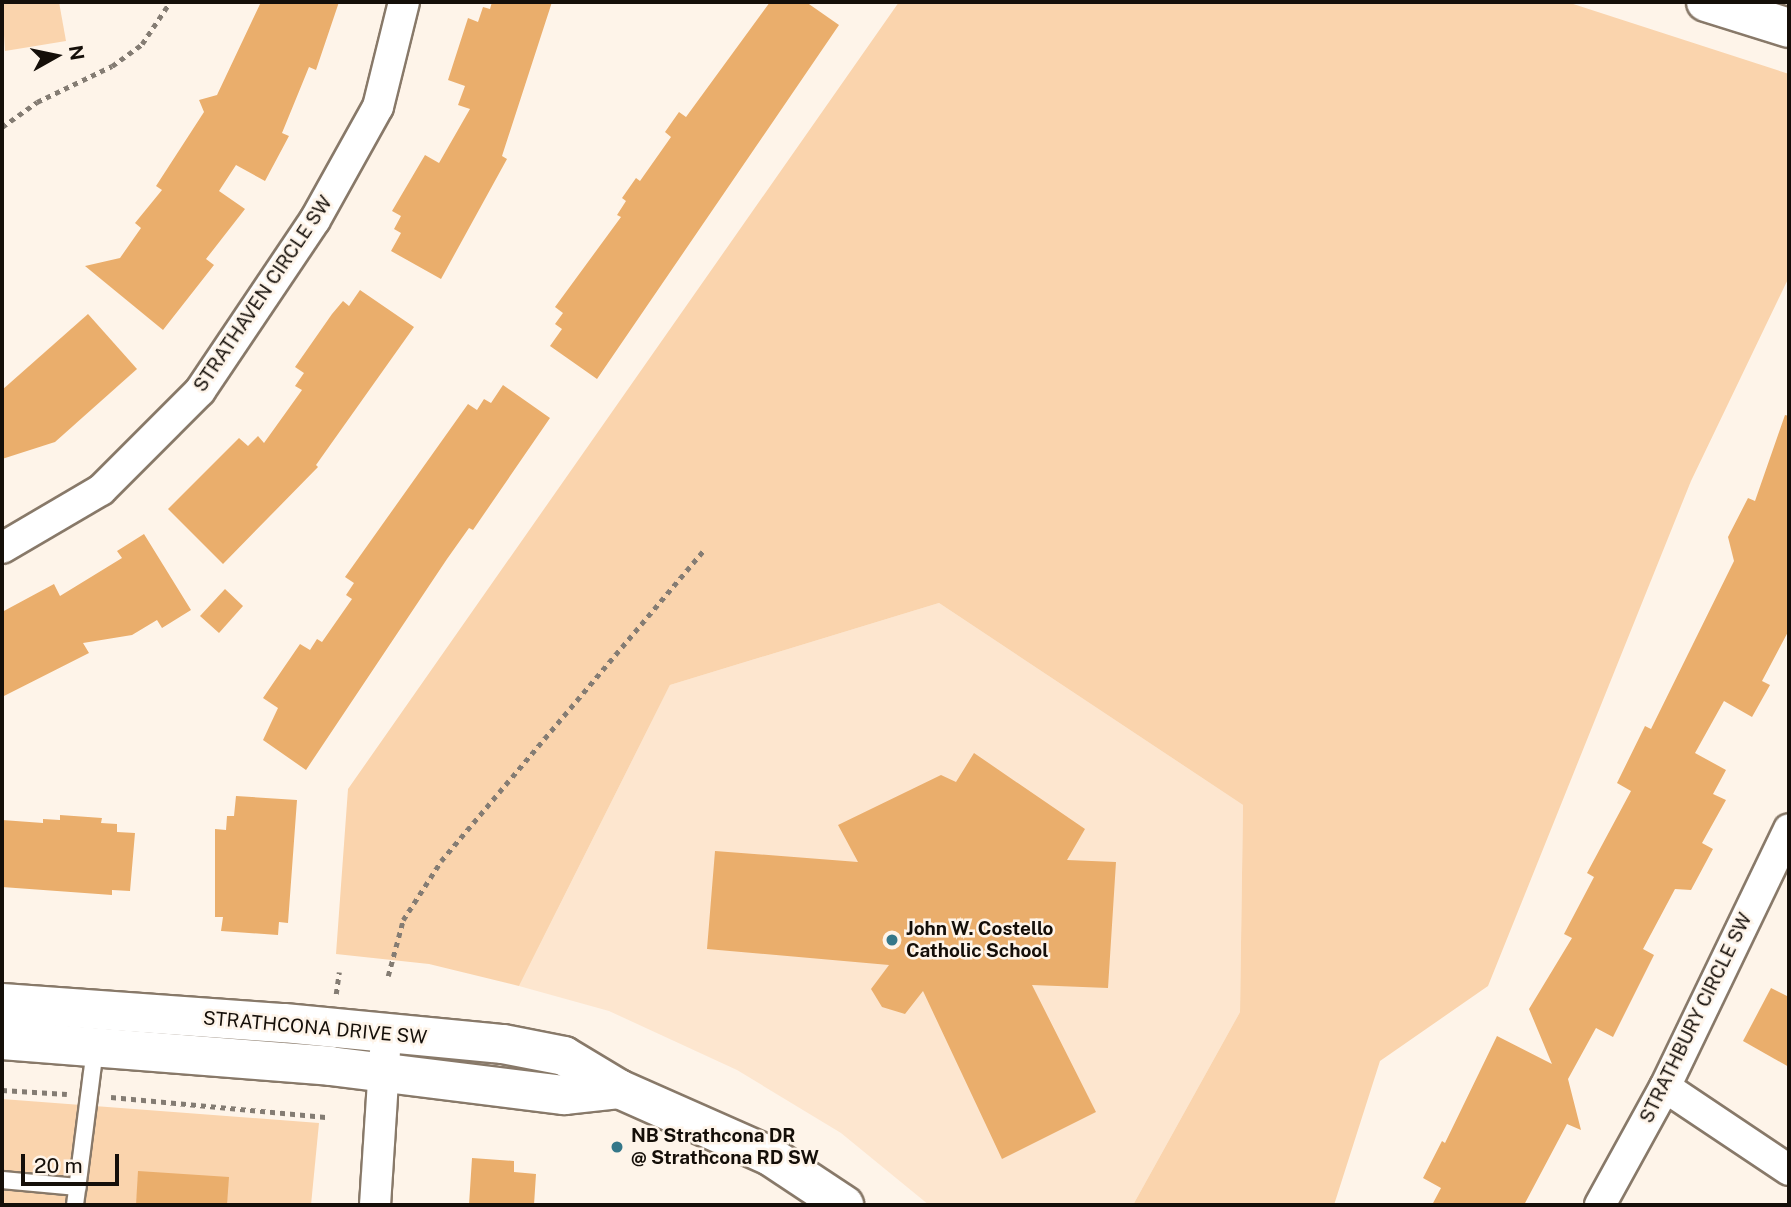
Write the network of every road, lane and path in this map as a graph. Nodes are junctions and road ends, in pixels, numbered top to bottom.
1 (170, 2) edge
2 (404, 2) edge
3 (1706, 2) edge
4 (1789, 28) edge
5 (2, 127) edge
6 (2, 548) edge
7 (704, 550) dead end
8 (1789, 830) edge
9 (339, 972) dead end
10 (388, 976) dead end
11 (336, 995) dead end
12 (2, 1003) edge
13 (385, 1035) junction
14 (2, 1040) edge
15 (95, 1048) junction
16 (384, 1073) junction
17 (1665, 1087) junction
18 (620, 1088) junction
19 (2, 1090) edge
20 (86, 1095) junction
21 (328, 1117) dead end
22 (1789, 1170) edge
23 (2, 1180) edge
24 (79, 1187) junction
25 (75, 1205) edge
26 (375, 1205) edge
27 (844, 1205) edge
28 (1600, 1205) edge

1 - 5 path
2 - 6 street, STRATHAVEN CIRCLE SW
3 - 4 street
7 - 10 path
8 - 17 street, STRATHBURY CIRCLE SW
9 - 11 path
12 - 13 street, STRATHCONA DRIVE SW
13 - 16 street
13 - 18 street, STRATHCONA DRIVE SW
14 - 15 street, STRATHCONA DRIVE SW
15 - 16 street, STRATHCONA DRIVE SW
15 - 20 lane
16 - 18 street, STRATHCONA DRIVE SW
16 - 26 street
17 - 22 street
17 - 28 street, STRATHBURY CIRCLE SW
18 - 27 street, STRATHCONA DRIVE SW
19 - 20 path
20 - 21 path
20 - 24 lane
23 - 24 lane
24 - 25 lane

